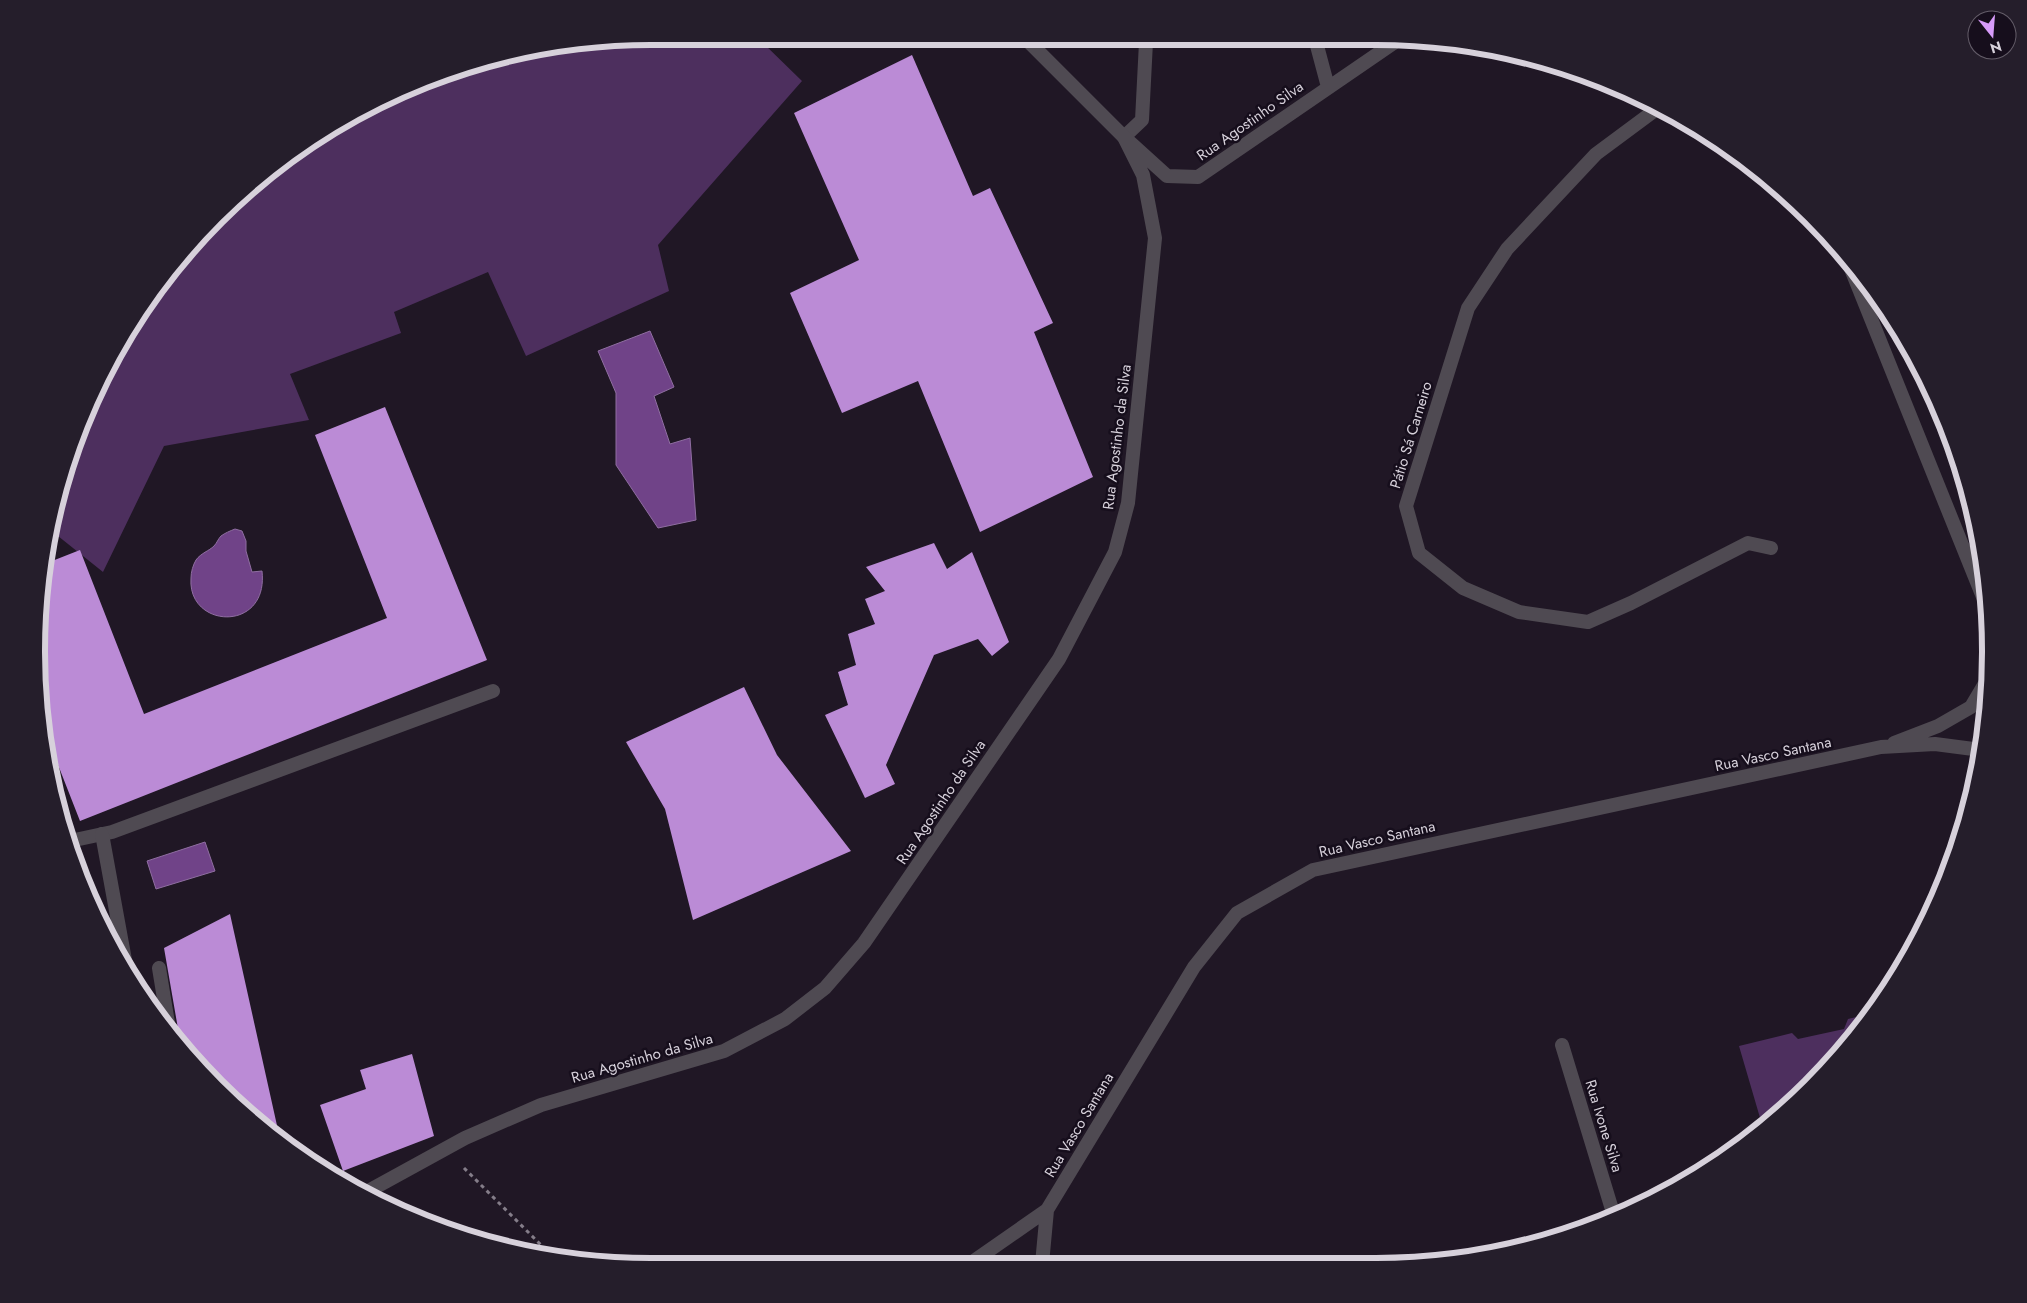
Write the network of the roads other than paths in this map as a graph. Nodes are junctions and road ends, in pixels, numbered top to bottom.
1 (1032, 45) edge
2 (1146, 45) edge
3 (1317, 45) edge
4 (1390, 45) edge
5 (1328, 87) junction
6 (1652, 112) edge
7 (1124, 137) junction
8 (1856, 280) edge
9 (1771, 548) dead end
10 (1978, 586) edge
11 (1981, 690) edge
12 (492, 692) dead end
13 (1881, 747) junction
14 (1974, 749) edge
15 (102, 834) junction
16 (75, 840) edge
17 (123, 949) edge
18 (159, 968) dead end
19 (167, 1017) edge
20 (1562, 1045) dead end
21 (372, 1189) edge
22 (1047, 1210) junction
23 (1612, 1210) edge
24 (978, 1258) edge
25 (1043, 1258) edge

1 - 7 street, Rua Agostinho Silva
2 - 7 street
3 - 5 street
4 - 5 street, Rua Agostinho Silva
5 - 7 street, Rua Agostinho Silva
6 - 9 street, Pátio Sá Carneiro
7 - 21 street, Rua Agostinho da Silva
8 - 10 street
11 - 13 street, Rua Vasco Santana
12 - 15 street
13 - 14 street, Rua Vasco Santana
13 - 22 street, Rua Vasco Santana
15 - 16 street
15 - 17 street
18 - 19 street
20 - 23 street, Rua Ivone Silva
22 - 24 street, Rua Vasco Santana
22 - 25 street

